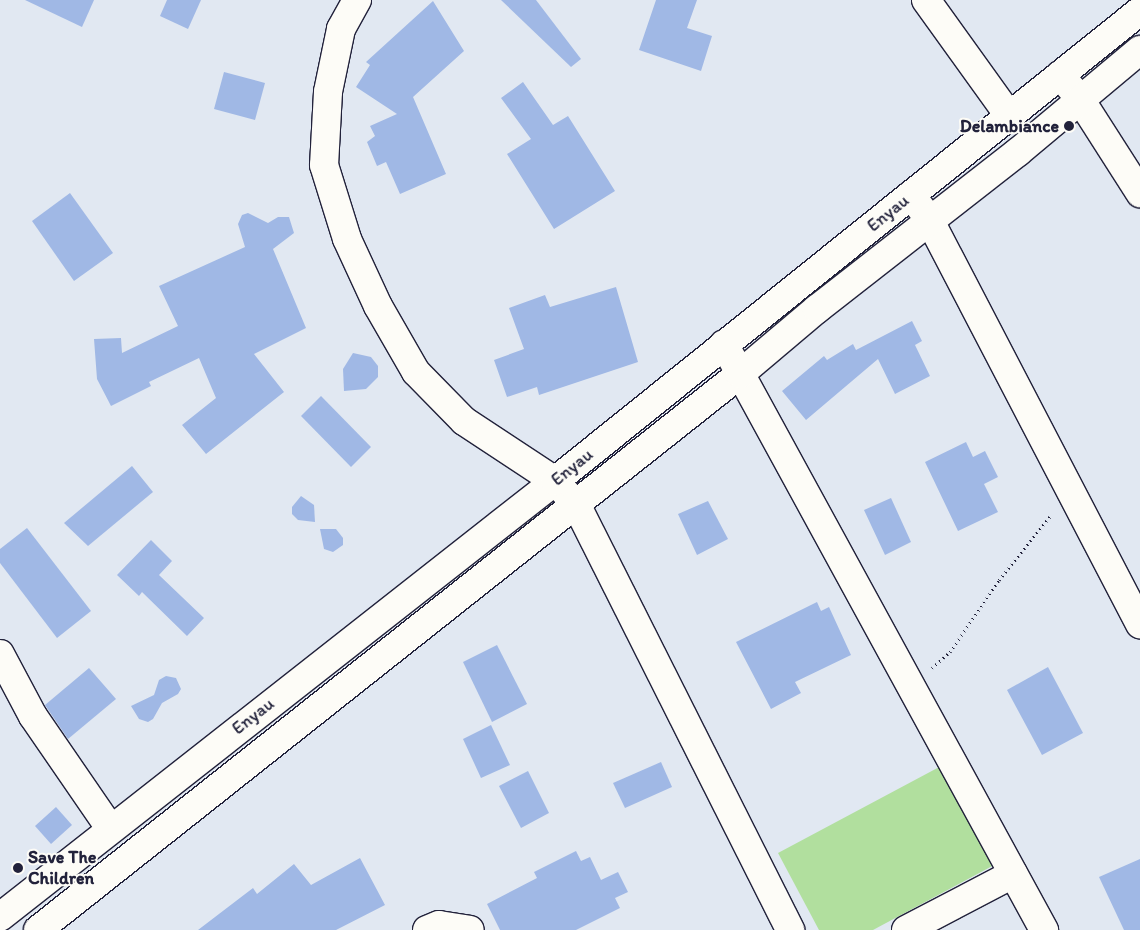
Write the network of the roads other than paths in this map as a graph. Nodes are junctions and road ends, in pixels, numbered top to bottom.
1 (357, 0) edge
2 (926, 0) edge
3 (1140, 10) edge
4 (1140, 50) edge
5 (1060, 75) junction
6 (1080, 99) junction
7 (1010, 117) junction
8 (1140, 193) edge
9 (911, 195) junction
10 (929, 219) junction
11 (724, 344) junction
12 (740, 374) junction
13 (555, 481) junction
14 (576, 504) junction
15 (1140, 624) edge
16 (0, 654) edge
17 (110, 828) junction
18 (1013, 874) junction
19 (0, 917) edge
20 (38, 930) edge
21 (428, 930) edge
22 (470, 930) edge
23 (790, 930) edge
24 (906, 930) edge
25 (1044, 930) edge

1 - 13 street
2 - 7 street
3 - 5 street, Enyau
4 - 6 street, Enyau
5 - 6 street
5 - 7 street, Enyau
6 - 8 street
6 - 10 street, Enyau
7 - 9 street, Enyau
9 - 10 street
9 - 11 street, Enyau
10 - 12 street, Enyau
10 - 15 street
11 - 12 street
11 - 13 street, Enyau
12 - 14 street, Enyau
12 - 18 street
13 - 14 street
13 - 17 street, Enyau
14 - 20 street, Enyau
14 - 23 street
16 - 17 street
17 - 19 street, Enyau
18 - 24 street
18 - 25 street
21 - 22 street

